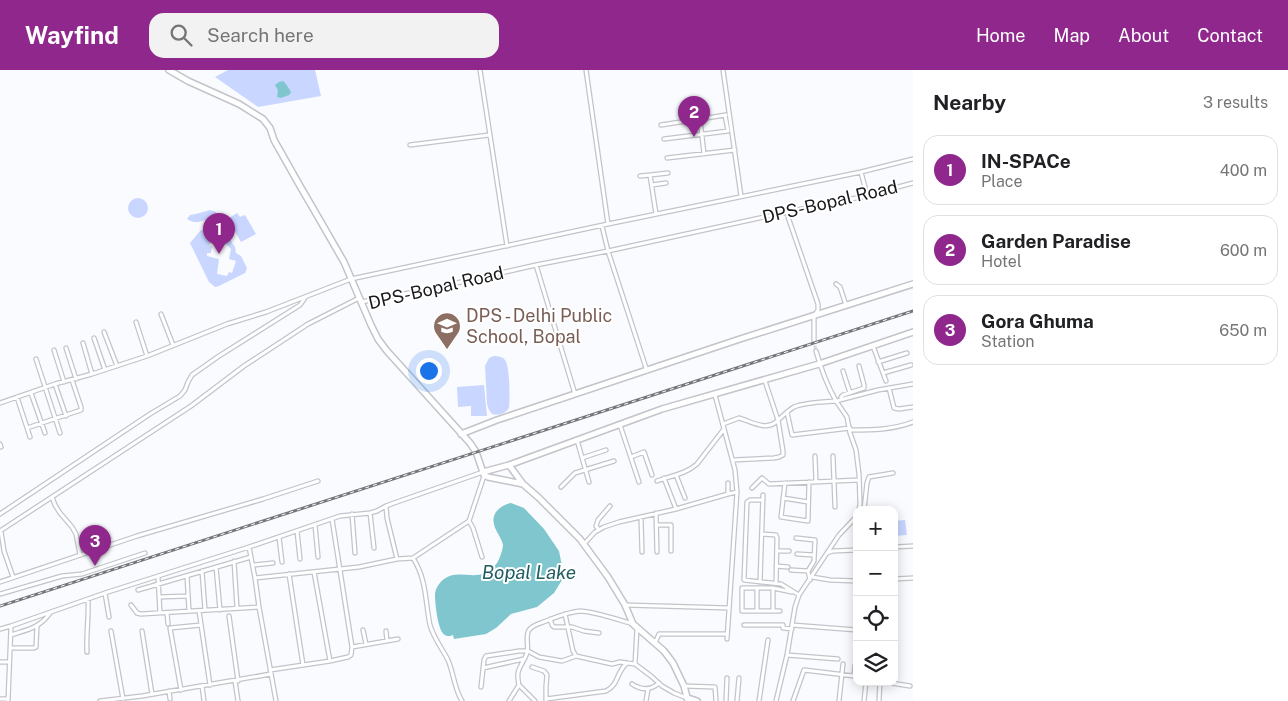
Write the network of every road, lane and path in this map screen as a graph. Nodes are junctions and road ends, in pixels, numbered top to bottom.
1 (169, 70) edge
2 (480, 70) edge
3 (586, 70) edge
4 (723, 70) edge
5 (727, 115) junction
6 (700, 119) junction
7 (662, 125) dead end
8 (489, 135) junction
9 (702, 135) junction
10 (664, 139) dead end
11 (410, 145) dead end
12 (735, 150) junction
13 (704, 154) junction
14 (667, 158) dead end
15 (913, 159) edge
16 (861, 172) junction
17 (668, 173) dead end
18 (650, 175) junction
19 (640, 176) dead end
20 (666, 183) dead end
21 (913, 183) edge
22 (652, 185) junction
23 (742, 196) junction
24 (867, 196) junction
25 (790, 211) junction
26 (656, 214) junction
27 (608, 224) junction
28 (602, 226) junction
29 (507, 246) junction
30 (608, 251) junction
31 (536, 265) junction
32 (351, 279) junction
33 (836, 284) dead end
34 (913, 284) edge
35 (305, 297) junction
36 (359, 298) junction
37 (846, 306) junction
38 (161, 314) dead end
39 (814, 316) junction
40 (136, 322) dead end
41 (104, 332) dead end
42 (913, 332) edge
43 (94, 338) dead end
44 (814, 341) tunnel mouth
45 (82, 343) dead end
46 (173, 345) junction
47 (873, 346) junction
48 (66, 348) dead end
49 (54, 350) dead end
50 (816, 351) tunnel mouth
51 (907, 353) dead end
52 (147, 356) junction
53 (36, 359) dead end
54 (878, 362) junction
55 (819, 364) junction
56 (911, 365) dead end
57 (117, 366) junction
58 (859, 366) dead end
59 (105, 370) junction
60 (646, 371) junction
61 (843, 371) dead end
62 (883, 373) junction
63 (92, 374) junction
64 (74, 379) junction
65 (765, 381) junction
66 (64, 382) junction
67 (886, 382) dead end
68 (55, 384) junction
69 (913, 384) edge
70 (44, 388) junction
71 (888, 388) junction
72 (31, 392) junction
73 (850, 393) junction
74 (575, 394) junction
75 (716, 395) junction
76 (17, 397) junction
77 (841, 400) junction
78 (836, 401) junction
79 (0, 402) edge
80 (913, 406) edge
81 (787, 412) junction
82 (66, 416) junction
83 (56, 420) junction
84 (778, 420) junction
85 (913, 422) edge
86 (42, 424) junction
87 (620, 425) junction
88 (723, 426) junction
89 (27, 428) junction
90 (850, 429) junction
91 (45, 433) dead end
92 (60, 433) dead end
93 (461, 434) junction
94 (30, 437) dead end
95 (577, 440) junction
96 (606, 450) dead end
97 (815, 456) dead end
98 (833, 456) dead end
99 (630, 457) junction
100 (582, 458) junction
101 (732, 460) junction
102 (614, 461) dead end
103 (509, 465) junction
104 (585, 469) junction
105 (893, 473) dead end
106 (484, 474) junction
107 (652, 475) dead end
108 (676, 475) junction
109 (664, 478) junction
110 (859, 480) junction
111 (318, 481) dead end
112 (657, 481) dead end
113 (589, 482) dead end
114 (639, 482) dead end
115 (809, 482) junction
116 (816, 482) junction
117 (834, 482) junction
118 (785, 483) junction
119 (523, 484) junction
120 (728, 484) dead end
121 (560, 487) dead end
122 (752, 488) dead end
123 (737, 492) junction
124 (728, 494) junction
125 (763, 495) dead end
126 (52, 497) junction
127 (685, 498) dead end
128 (783, 498) junction
129 (763, 500) junction
130 (808, 502) junction
131 (386, 506) junction
132 (610, 506) dead end
133 (860, 506) edge
134 (864, 506) edge
135 (835, 507) dead end
136 (676, 509) junction
137 (370, 513) junction
138 (656, 513) junction
139 (0, 514) edge
140 (352, 514) junction
141 (641, 518) junction
142 (332, 519) junction
143 (853, 520) edge
144 (469, 521) junction
145 (314, 525) junction
146 (656, 525) junction
147 (599, 530) junction
148 (0, 531) edge
149 (297, 531) junction
150 (762, 534) junction
151 (279, 537) junction
152 (796, 538) dead end
153 (584, 544) junction
154 (913, 546) edge
155 (250, 547) junction
156 (898, 547) edge
157 (374, 548) dead end
158 (853, 550) edge
159 (671, 551) dead end
160 (777, 551) junction
161 (642, 552) dead end
162 (657, 552) dead end
163 (789, 552) dead end
164 (145, 553) dead end
165 (356, 553) dead end
166 (827, 553) junction
167 (797, 554) dead end
168 (80, 555) junction
169 (814, 556) junction
170 (251, 557) junction
171 (482, 557) dead end
172 (318, 558) dead end
173 (398, 558) junction
174 (413, 558) junction
175 (300, 559) dead end
176 (234, 561) junction
177 (282, 562) dead end
178 (273, 563) dead end
179 (253, 565) junction
180 (776, 566) junction
181 (788, 566) dead end
182 (216, 567) junction
183 (339, 569) junction
184 (791, 570) dead end
185 (202, 571) junction
186 (808, 571) junction
187 (314, 572) junction
188 (289, 574) junction
189 (187, 576) junction
190 (13, 577) junction
191 (158, 577) junction
192 (255, 578) junction
193 (811, 578) junction
194 (913, 578) edge
195 (898, 579) edge
196 (853, 581) edge
197 (0, 582) edge
198 (760, 582) junction
199 (776, 583) junction
200 (159, 584) junction
201 (757, 588) junction
202 (773, 588) junction
203 (138, 590) dead end
204 (793, 592) junction
205 (105, 593) junction
206 (0, 594) edge
207 (799, 595) junction
208 (188, 596) junction
209 (159, 597) junction
210 (88, 599) junction
211 (131, 605) dead end
212 (625, 605) junction
213 (259, 607) junction
214 (237, 608) junction
215 (729, 608) junction
216 (206, 610) junction
217 (220, 610) junction
218 (189, 611) junction
219 (199, 611) junction
220 (757, 611) junction
221 (773, 611) junction
222 (51, 612) junction
223 (780, 612) dead end
224 (160, 613) junction
225 (167, 613) junction
226 (565, 614) junction
227 (229, 616) dead end
228 (109, 617) dead end
229 (550, 619) junction
230 (168, 624) dead end
231 (632, 624) junction
232 (201, 625) junction
233 (744, 625) dead end
234 (11, 626) junction
235 (37, 626) junction
236 (568, 626) junction
237 (792, 627) junction
238 (638, 629) junction
239 (0, 630) edge
240 (363, 630) dead end
241 (853, 630) edge
242 (110, 631) dead end
243 (142, 631) dead end
244 (386, 631) dead end
245 (599, 633) dead end
246 (727, 634) junction
247 (10, 635) junction
248 (398, 639) dead end
249 (727, 639) dead end
250 (768, 640) dead end
251 (387, 641) junction
252 (655, 642) junction
253 (366, 644) junction
254 (352, 647) junction
255 (10, 648) junction
256 (528, 651) junction
257 (87, 652) dead end
258 (787, 655) junction
259 (576, 656) junction
260 (524, 659) junction
261 (838, 660) dead end
262 (330, 661) junction
263 (0, 662) edge
264 (10, 662) junction
265 (628, 663) junction
266 (635, 664) junction
267 (843, 664) dead end
268 (303, 665) junction
269 (532, 667) dead end
270 (483, 668) junction
271 (270, 672) junction
272 (842, 675) junction
273 (853, 676) edge
274 (727, 678) dead end
275 (739, 678) dead end
276 (236, 681) junction
277 (659, 683) junction
278 (632, 684) dead end
279 (898, 684) edge
280 (210, 685) junction
281 (202, 686) junction
282 (519, 686) junction
283 (684, 686) junction
284 (866, 686) edge
285 (880, 686) edge
286 (910, 686) dead end
287 (482, 687) dead end
288 (648, 689) junction
289 (181, 690) junction
290 (169, 691) junction
291 (152, 694) junction
292 (142, 696) junction
293 (0, 699) edge
294 (123, 699) junction
295 (170, 699) dead end
296 (8, 700) edge
297 (116, 700) edge
298 (546, 700) edge
299 (688, 700) edge
300 (100, 701) edge
301 (143, 701) edge
302 (204, 701) edge
303 (238, 701) edge
304 (276, 701) edge
305 (462, 701) edge
306 (509, 701) edge
307 (535, 701) edge
308 (646, 701) edge
309 (697, 701) edge
310 (716, 701) edge
311 (726, 701) edge
312 (737, 701) edge
313 (759, 701) edge
314 (776, 701) edge
315 (793, 701) edge
316 (839, 701) edge
317 (864, 701) edge
318 (879, 701) edge

1 - 32 street
2 - 8 street
3 - 27 street
4 - 5 street
5 - 6 street
5 - 9 street
5 - 12 street
6 - 7 street
6 - 9 street
8 - 11 street
8 - 29 street
9 - 10 street
9 - 13 street
12 - 13 street
12 - 23 street
13 - 14 street
15 - 16 street
16 - 23 street
16 - 24 street
17 - 18 street
18 - 19 street
18 - 22 street
20 - 22 street
21 - 24 street, DPS-Bopal Road
22 - 26 street
23 - 26 street
24 - 25 street, DPS-Bopal Road
25 - 30 street, DPS-Bopal Road
25 - 39 street
26 - 27 street
27 - 28 street
28 - 29 street
28 - 30 street
29 - 32 street
30 - 31 street, DPS-Bopal Road
30 - 60 street
31 - 36 street, DPS-Bopal Road
31 - 74 street
32 - 35 street
32 - 36 street
33 - 37 street
34 - 37 street
35 - 46 street
35 - 139 street
36 - 93 street, DPS-Bopal Road
36 - 126 street
37 - 39 street
38 - 46 street
39 - 44 street
39 - 60 street
40 - 52 street
41 - 57 street
42 - 47 street
43 - 59 street
45 - 63 street
46 - 52 street
47 - 54 street
47 - 55 street
48 - 64 street
49 - 66 street
50 - 55 street
51 - 54 street
52 - 57 street
53 - 70 street
54 - 62 street
55 - 65 street
55 - 78 street
56 - 62 street
57 - 59 street
58 - 73 street
59 - 63 street
60 - 74 street
61 - 73 street
62 - 67 street
63 - 64 street
64 - 66 street
64 - 82 street
65 - 75 street
65 - 84 street
66 - 68 street
68 - 70 street
68 - 82 street
69 - 71 street
70 - 72 street
70 - 83 street
71 - 77 street
71 - 80 street
72 - 76 street
72 - 86 street
73 - 77 street
74 - 93 street
75 - 87 street
75 - 88 street
76 - 79 street
76 - 89 street
77 - 78 street
78 - 81 street
78 - 90 street
81 - 84 street
81 - 90 street
82 - 83 street
83 - 86 street
83 - 92 street
84 - 88 street
84 - 101 street
85 - 90 street
86 - 89 street
86 - 91 street
87 - 95 street
87 - 99 street
88 - 101 street
88 - 108 street
89 - 94 street
90 - 110 street
93 - 106 street, DPS-Bopal Road
95 - 100 street
95 - 103 street
96 - 100 street
97 - 116 street
98 - 117 street
99 - 107 street
99 - 114 street
100 - 104 street
101 - 123 street
102 - 104 street
103 - 106 street
103 - 119 street
104 - 113 street
104 - 121 street
105 - 134 street
106 - 119 street
106 - 131 street
106 - 144 street
108 - 109 street
108 - 127 street
109 - 112 street
109 - 136 street
110 - 117 street
110 - 133 street
111 - 168 street
115 - 116 street
115 - 118 street
115 - 130 street
116 - 117 street
117 - 135 street
118 - 122 street
118 - 128 street
119 - 153 street
120 - 124 street
123 - 124 street
123 - 215 street
124 - 136 street
125 - 129 street
126 - 148 street
126 - 168 street
128 - 130 street
128 - 130 street
129 - 150 street
129 - 198 street
131 - 137 street
131 - 173 street
132 - 147 street
136 - 138 street
137 - 140 street
137 - 157 street
138 - 141 street
138 - 146 street
140 - 142 street
140 - 165 street
141 - 147 street
141 - 161 street
142 - 145 street
142 - 183 street
143 - 166 street
144 - 171 street
144 - 174 street
145 - 149 street
145 - 172 street
146 - 159 street
146 - 162 street
147 - 153 street
148 - 190 street
149 - 151 street
149 - 175 street
150 - 160 street
150 - 198 street
151 - 155 street
151 - 177 street
152 - 169 street
153 - 212 street
154 - 156 street
155 - 170 street
155 - 191 street
158 - 166 street
160 - 163 street
160 - 180 street
164 - 206 street
166 - 193 street
167 - 169 street
168 - 190 street
169 - 186 street
170 - 176 street
170 - 179 street
173 - 174 street
173 - 183 street
174 - 305 street
176 - 182 street
176 - 214 street
178 - 179 street
179 - 192 street
180 - 181 street
180 - 199 street
182 - 185 street
182 - 217 street
183 - 187 street
183 - 254 street
184 - 186 street
185 - 189 street
185 - 216 street
186 - 193 street
187 - 188 street
187 - 262 street
188 - 192 street
188 - 268 street
189 - 200 street
189 - 208 street
190 - 197 street
191 - 200 street
191 - 205 street
192 - 213 street
193 - 196 street
193 - 207 street
194 - 195 street
198 - 199 street
199 - 204 street
200 - 203 street
200 - 209 street
201 - 202 street
201 - 220 street
201 - 220 street
202 - 204 street
202 - 221 street
204 - 207 street
205 - 210 street
205 - 228 street
207 - 237 street
208 - 209 street
208 - 218 street
209 - 224 street
210 - 222 street
210 - 257 street
211 - 224 street
212 - 215 street
212 - 231 street
213 - 214 street
213 - 271 street
214 - 217 street
215 - 246 street
216 - 217 street
216 - 219 street
218 - 219 street
218 - 225 street
219 - 232 street
220 - 221 street
221 - 223 street
222 - 234 street
222 - 235 street
224 - 225 street
225 - 230 street
226 - 229 street
226 - 231 street
226 - 236 street
227 - 276 street
229 - 236 street
229 - 256 street
231 - 238 street
232 - 280 street
232 - 289 street
233 - 237 street
234 - 239 street
234 - 247 street
235 - 247 street
235 - 255 street
236 - 245 street
236 - 259 street
237 - 241 street
237 - 258 street
238 - 252 street
238 - 266 street
240 - 253 street
242 - 294 street
243 - 291 street
244 - 251 street
246 - 249 street
246 - 252 street
247 - 255 street
248 - 251 street
250 - 313 street
251 - 253 street
252 - 283 street
253 - 254 street
254 - 262 street
255 - 264 street
256 - 259 street
256 - 260 street
256 - 270 street
258 - 261 street
258 - 314 street
259 - 265 street
260 - 270 street
260 - 282 street
262 - 268 street
263 - 264 street
264 - 296 street
265 - 266 street
265 - 298 street
266 - 277 street
267 - 272 street
268 - 271 street
269 - 298 street
270 - 287 street
271 - 276 street
271 - 304 street
272 - 273 street
272 - 315 street
272 - 316 street
274 - 311 street
275 - 312 street
276 - 280 street
276 - 303 street
277 - 288 street
277 - 299 street
278 - 288 street
279 - 286 street
280 - 281 street
281 - 289 street
281 - 302 street
282 - 306 street
282 - 307 street
283 - 299 street
283 - 310 street
284 - 317 street
285 - 318 street
288 - 308 street
289 - 290 street
290 - 291 street
290 - 295 street
291 - 292 street
292 - 294 street
292 - 301 street
293 - 296 street
294 - 297 street
297 - 300 street
299 - 309 street

